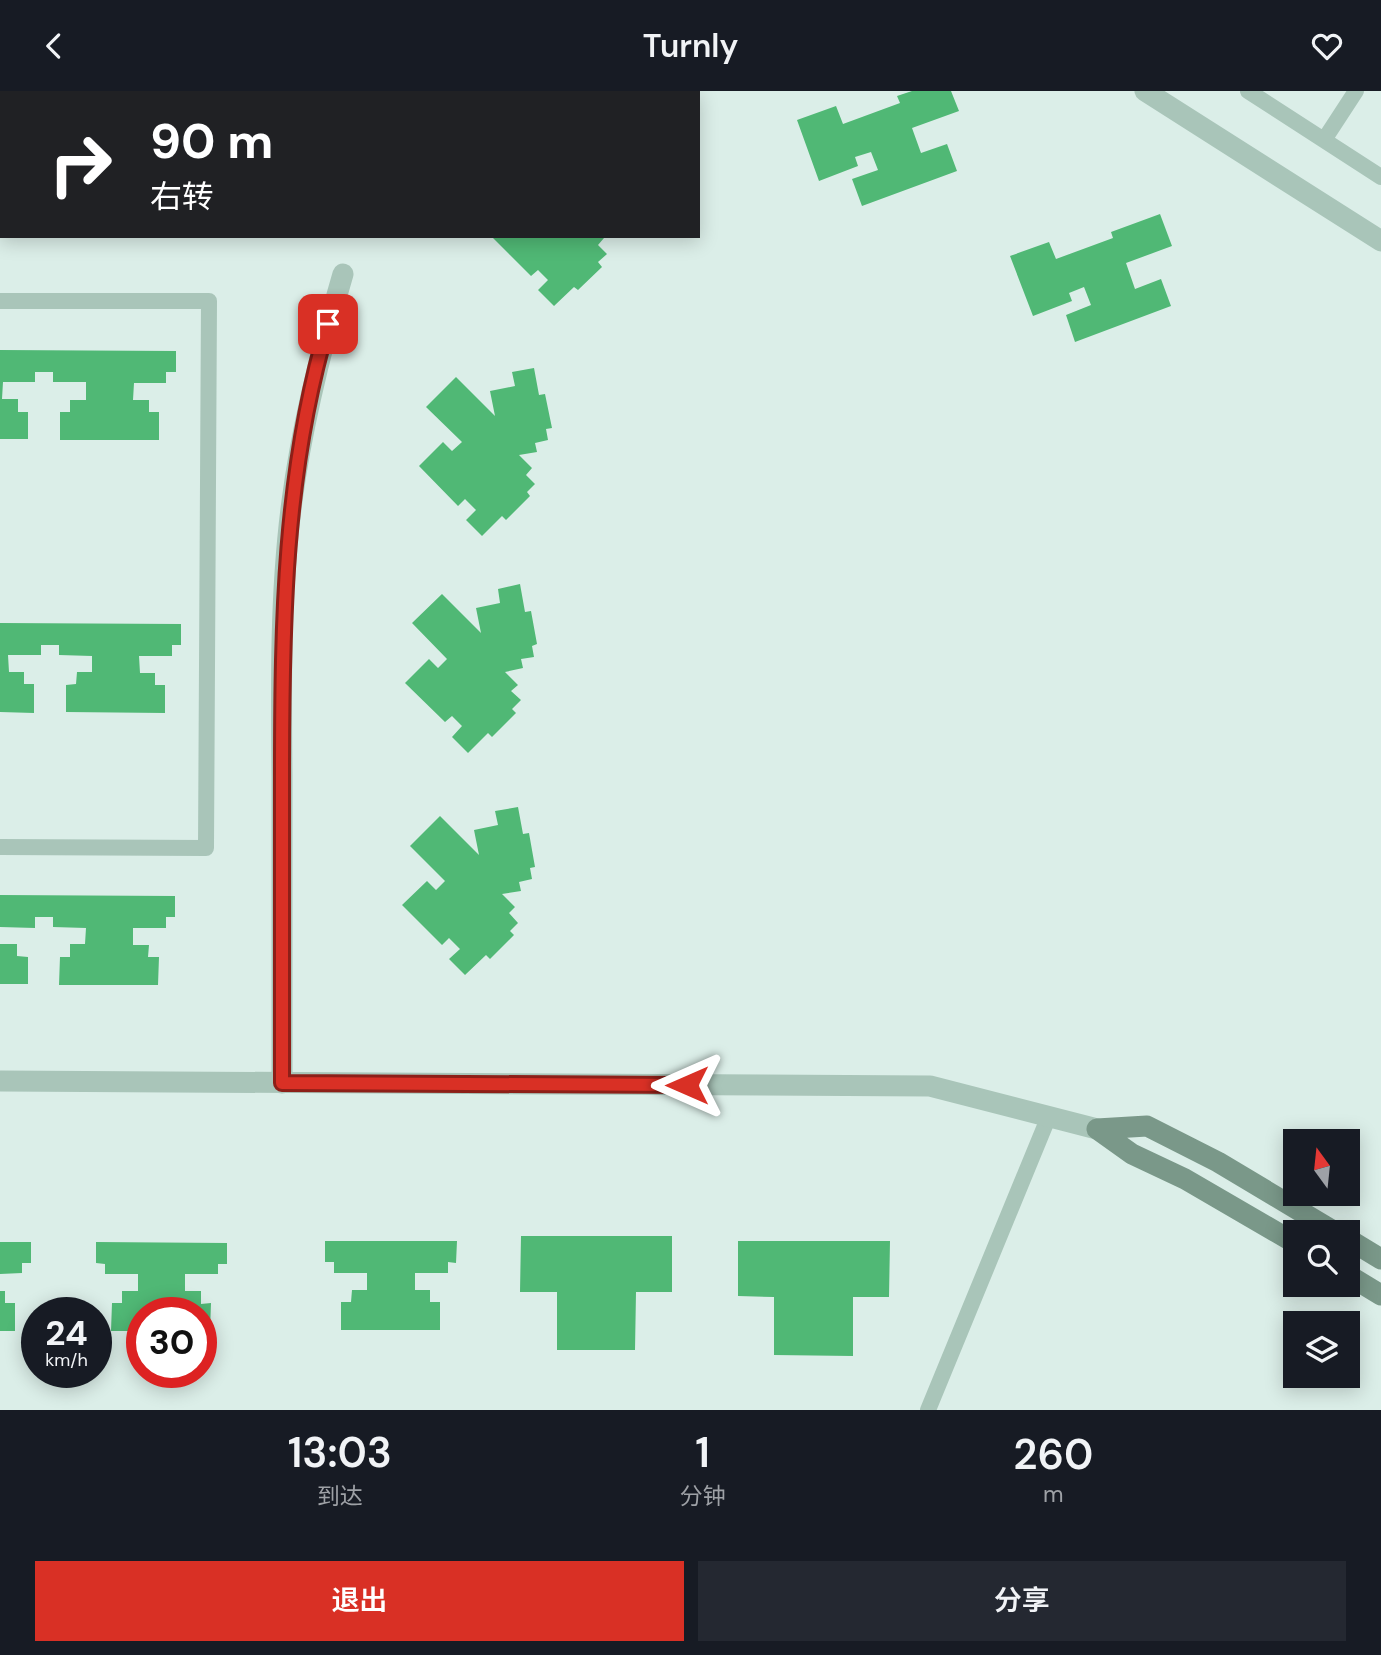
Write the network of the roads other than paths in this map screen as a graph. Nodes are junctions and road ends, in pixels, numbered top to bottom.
1 (1145, 91) edge
2 (1248, 91) edge
3 (1356, 91) edge
4 (1324, 140) junction
5 (1381, 177) edge
6 (1381, 240) edge
7 (343, 274) dead end
8 (0, 300) edge
9 (0, 847) edge
10 (0, 1081) edge
11 (282, 1083) junction
12 (1049, 1117) junction
13 (1097, 1129) junction
14 (1315, 1220) edge
15 (1283, 1236) edge
16 (1360, 1246) edge
17 (1381, 1259) edge
18 (1360, 1282) edge
19 (1381, 1295) edge
20 (928, 1410) edge

1 - 6 street
2 - 4 lane
3 - 4 lane
4 - 5 lane
7 - 11 street
8 - 9 lane
10 - 11 street
11 - 12 street
12 - 13 street
12 - 20 lane
13 - 14 main road
13 - 15 main road
16 - 17 main road
18 - 19 main road

